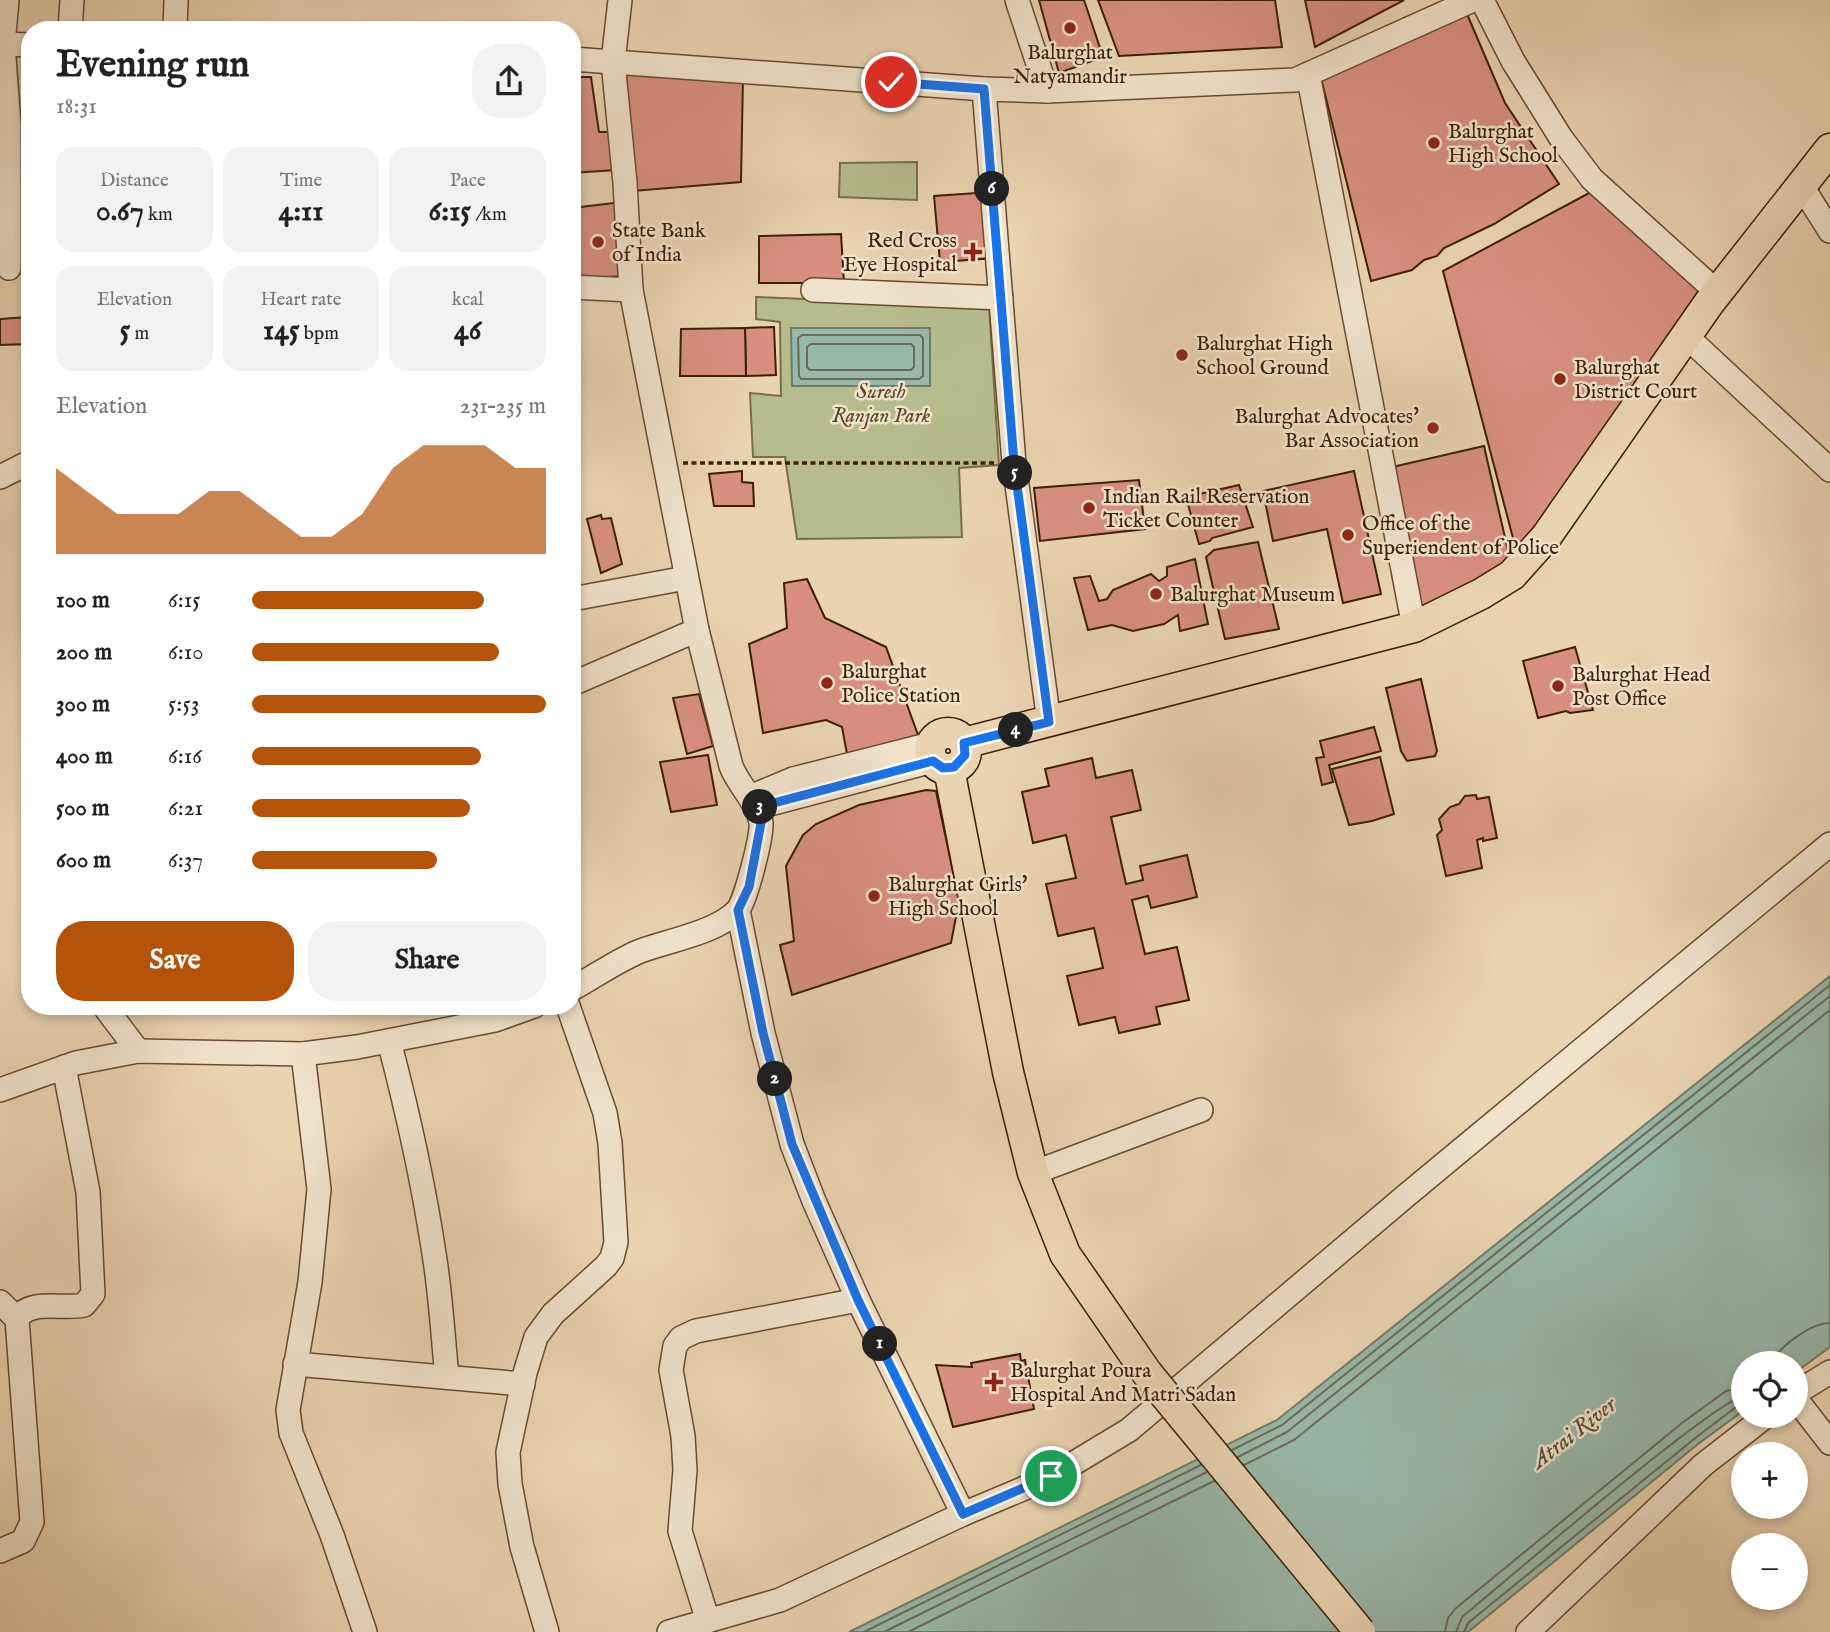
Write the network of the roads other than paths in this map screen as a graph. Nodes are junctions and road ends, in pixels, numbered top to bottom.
1 (7, 0) edge
2 (72, 0) edge
3 (176, 0) edge
4 (620, 0) edge
5 (1017, 0) edge
6 (1473, 0) edge
7 (1482, 0) edge
8 (71, 21) edge
9 (175, 21) edge
10 (2, 44) edge
11 (21, 45) edge
12 (581, 60) edge
13 (613, 62) junction
14 (1308, 74) junction
15 (984, 89) junction
16 (1047, 91) junction
17 (1830, 149) edge
18 (1815, 196) edge
19 (1830, 230) edge
20 (9, 268) dead end
21 (581, 287) edge
22 (631, 290) junction
23 (813, 290) dead end
24 (1718, 293) junction
25 (1001, 298) junction
26 (1686, 336) junction
27 (21, 467) edge
28 (1830, 470) edge
29 (0, 477) edge
30 (686, 578) junction
31 (581, 597) edge
32 (1414, 626) junction
33 (696, 630) junction
34 (581, 680) edge
35 (1049, 722) junction
36 (938, 758) junction
37 (752, 803) junction
38 (1830, 844) edge
39 (738, 910) junction
40 (581, 984) edge
41 (111, 1015) edge
42 (509, 1015) edge
43 (571, 1015) edge
44 (389, 1041) junction
45 (138, 1051) junction
46 (303, 1054) junction
47 (64, 1068) junction
48 (0, 1090) edge
49 (1201, 1110) dead end
50 (1033, 1173) junction
51 (858, 1300) junction
52 (0, 1302) edge
53 (17, 1319) junction
54 (295, 1363) junction
55 (1830, 1372) edge
56 (447, 1377) junction
57 (523, 1384) junction
58 (1808, 1386) edge
59 (1808, 1415) edge
60 (1751, 1428) edge
61 (1830, 1443) edge
62 (963, 1514) junction
63 (0, 1550) edge
64 (708, 1621) junction
65 (365, 1632) edge
66 (547, 1632) edge
67 (669, 1632) edge
68 (1360, 1632) edge
69 (1528, 1632) edge

1 - 10 street
2 - 8 street
3 - 9 street
4 - 13 street
5 - 16 street
6 - 14 street
7 - 24 street
10 - 11 street
10 - 20 street
12 - 13 street
13 - 15 street
13 - 22 street
14 - 16 street
14 - 32 street
15 - 16 street
15 - 25 street
17 - 18 main road
18 - 19 street
18 - 24 main road
21 - 22 street
22 - 30 street
23 - 25 street
24 - 26 main road
25 - 35 street
26 - 28 street
26 - 32 main road
27 - 29 street
30 - 31 street
30 - 33 street
32 - 35 main road
33 - 34 street
33 - 37 street
35 - 36 main road
36 - 37 street
36 - 50 main road
37 - 39 street
38 - 62 street
39 - 40 street
39 - 51 street
41 - 45 street
42 - 44 street
43 - 57 street
44 - 46 street
44 - 56 street
45 - 46 street
45 - 47 street
46 - 54 street
47 - 48 street
47 - 53 street
49 - 50 street
50 - 68 main road, bridge
51 - 62 street
51 - 64 street
52 - 53 street
53 - 63 street
54 - 56 street
54 - 65 street
55 - 58 street
56 - 57 street
57 - 66 street
59 - 61 street
60 - 69 street
62 - 64 street
64 - 67 street

